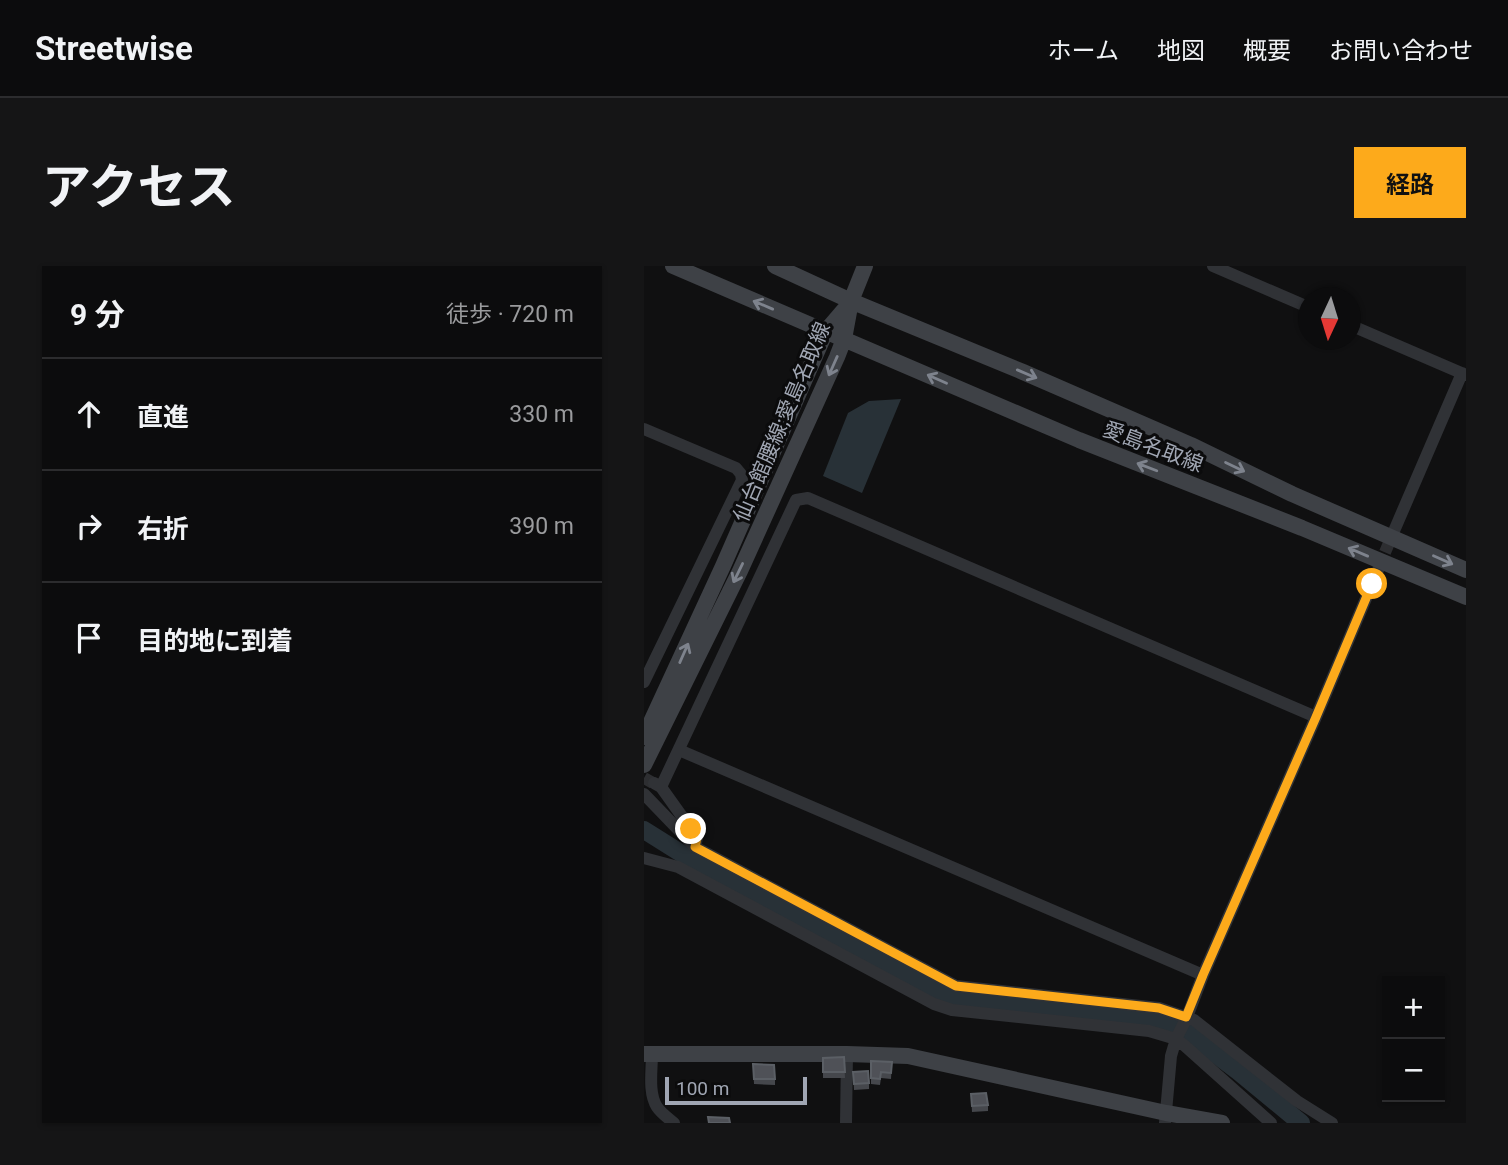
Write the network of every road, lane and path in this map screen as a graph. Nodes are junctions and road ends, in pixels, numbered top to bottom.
1 (673, 266) edge
2 (775, 266) edge
3 (865, 266) edge
4 (1213, 266) edge
5 (851, 301) junction
6 (1298, 303) edge
7 (1361, 330) edge
8 (826, 331) junction
9 (844, 339) junction
10 (1464, 374) edge
11 (644, 429) edge
12 (1394, 531) tunnel mouth
13 (1378, 570) tunnel mouth
14 (1466, 570) edge
15 (1466, 597) edge
16 (644, 682) edge
17 (1316, 717) junction
18 (644, 737) edge
19 (679, 751) junction
20 (644, 765) edge
21 (644, 794) tunnel mouth
22 (695, 847) junction
23 (644, 858) edge
24 (1203, 975) junction
25 (1185, 1020) junction
26 (1177, 1037) junction
27 (648, 1054) edge
28 (847, 1054) junction
29 (1165, 1118) edge
30 (674, 1123) edge
31 (846, 1123) edge
32 (1222, 1123) edge
33 (1271, 1123) edge
34 (1332, 1123) edge

8 -> 1 main road, 愛島名取線
2 - 5 main road, 愛島名取線
3 - 5 main road
4 - 6 street
5 - 8 main road, 仙台館腰線;愛島名取線
5 - 9 main road, 仙台館腰線;愛島名取線
5 -> 14 main road, 愛島名取線
7 - 10 street
8 - 9 main road, 愛島名取線
18 -> 8 main road, 仙台館腰線;愛島名取線
15 -> 9 main road, 愛島名取線
9 -> 20 main road, 仙台館腰線;愛島名取線
10 - 12 street
11 - 16 street
13 - 17 street
17 - 19 street
17 - 24 street
19 - 22 street
19 - 24 street
21 - 22 street
22 - 25 street
23 - 26 street
24 - 25 street
25 - 26 street
25 - 34 street
26 - 29 street
26 - 33 street
27 - 28 main road
27 - 30 street
28 - 29 main road
28 - 31 street
29 - 32 main road

